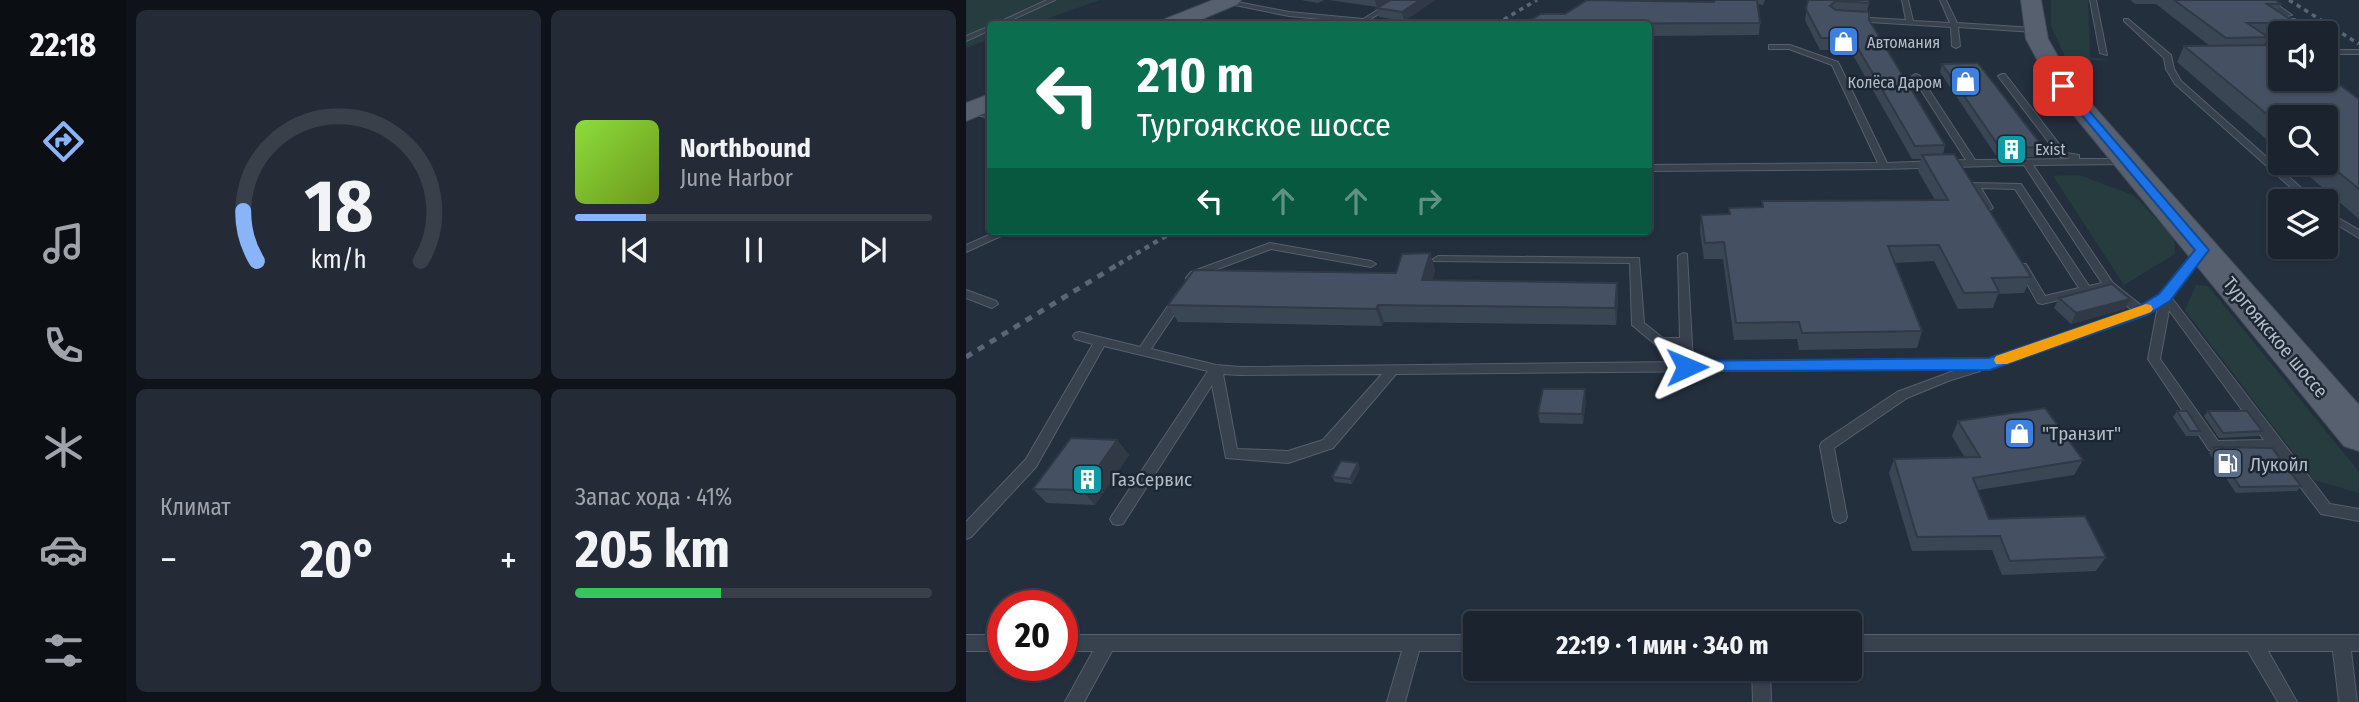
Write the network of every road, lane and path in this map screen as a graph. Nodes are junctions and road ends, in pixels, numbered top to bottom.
1 (1052, 0) edge
2 (1399, 0) edge
3 (1905, 0) edge
4 (1943, 0) edge
5 (2092, 0) edge
6 (2265, 0) edge
7 (1229, 1) edge
8 (1289, 14) junction
9 (2033, 15) edge
10 (1847, 18) edge
11 (2126, 20) dead end
12 (1005, 21) edge
13 (1180, 21) edge
14 (1312, 21) edge
15 (2296, 21) edge
16 (1910, 22) junction
17 (1954, 24) junction
18 (987, 29) edge
19 (966, 39) edge
20 (1956, 46) dead end
21 (1772, 47) dead end
22 (2338, 49) edge
23 (2338, 52) edge
24 (2343, 52) junction
25 (2359, 52) edge
26 (2104, 53) dead end
27 (2168, 57) junction
28 (2180, 57) dead end
29 (1916, 76) dead end
30 (2002, 76) dead end
31 (2113, 161) junction
32 (1972, 163) junction
33 (2027, 163) junction
34 (1884, 166) junction
35 (1652, 168) edge
36 (2298, 189) edge
37 (1994, 220) edge
38 (2338, 222) edge
39 (998, 235) edge
40 (2359, 235) edge
41 (966, 249) edge
42 (2202, 250) junction
43 (2015, 254) edge
44 (1683, 256) dead end
45 (1438, 259) dead end
46 (1371, 264) dead end
47 (2109, 286) junction
48 (2086, 290) junction
49 (966, 294) edge
50 (2165, 298) junction
51 (992, 304) dead end
52 (2141, 311) junction
53 (1079, 335) dead end
54 (1101, 341) junction
55 (1686, 342) junction
56 (1143, 352) junction
57 (1990, 364) junction
58 (1687, 367) junction
59 (1216, 369) junction
60 (1391, 372) junction
61 (2359, 434) edge
62 (2276, 445) junction
63 (2359, 515) edge
64 (1840, 517) dead end
65 (1118, 519) dead end
66 (966, 532) edge
67 (966, 643) edge
68 (987, 643) edge
69 (1078, 643) edge
70 (1107, 643) junction
71 (1413, 643) junction
72 (1463, 643) edge
73 (1862, 643) edge
74 (2253, 643) junction
75 (2350, 643) edge
76 (1761, 681) edge
77 (1074, 702) edge
78 (1396, 702) edge
79 (1762, 702) edge
80 (2288, 702) edge
81 (2348, 702) edge

1 - 12 lane
2 - 8 lane
3 - 16 lane
4 - 17 lane
5 - 26 lane
6 - 15 lane
7 - 8 lane
7 - 13 main road
8 - 14 lane
9 - 17 lane
9 - 31 main road, Тургоякское шоссе
10 - 16 lane
11 - 27 lane
16 - 17 lane
17 - 20 lane
18 - 19 lane
21 - 34 lane
22 - 24 lane
23 - 24 lane
24 - 25 lane
27 - 28 lane
27 - 36 lane
29 - 32 lane
30 - 31 lane
31 - 33 lane
31 - 42 main road, Тургоякское шоссе
32 - 33 lane
32 - 34 lane
33 - 47 lane
34 - 35 lane
37 - 48 lane
38 - 40 lane
39 - 41 lane
42 - 50 lane
42 - 61 main road, Тургоякское шоссе
43 - 48 lane
44 - 55 lane
45 - 55 lane
46 - 56 lane
47 - 48 lane
47 - 52 lane
49 - 51 lane
50 - 52 lane
50 - 62 lane
50 - 62 lane
52 - 57 lane
53 - 54 lane
54 - 56 lane
54 - 66 lane
55 - 58 lane
56 - 59 lane
57 - 58 lane
57 - 64 lane
58 - 60 lane
59 - 60 lane
59 - 60 lane
59 - 65 lane
62 - 63 lane
67 - 68 lane
69 - 70 lane
70 - 71 lane
70 - 77 lane
71 - 72 lane
71 - 78 lane
73 - 74 lane
74 - 75 lane
74 - 80 lane
75 - 81 lane
76 - 79 lane

